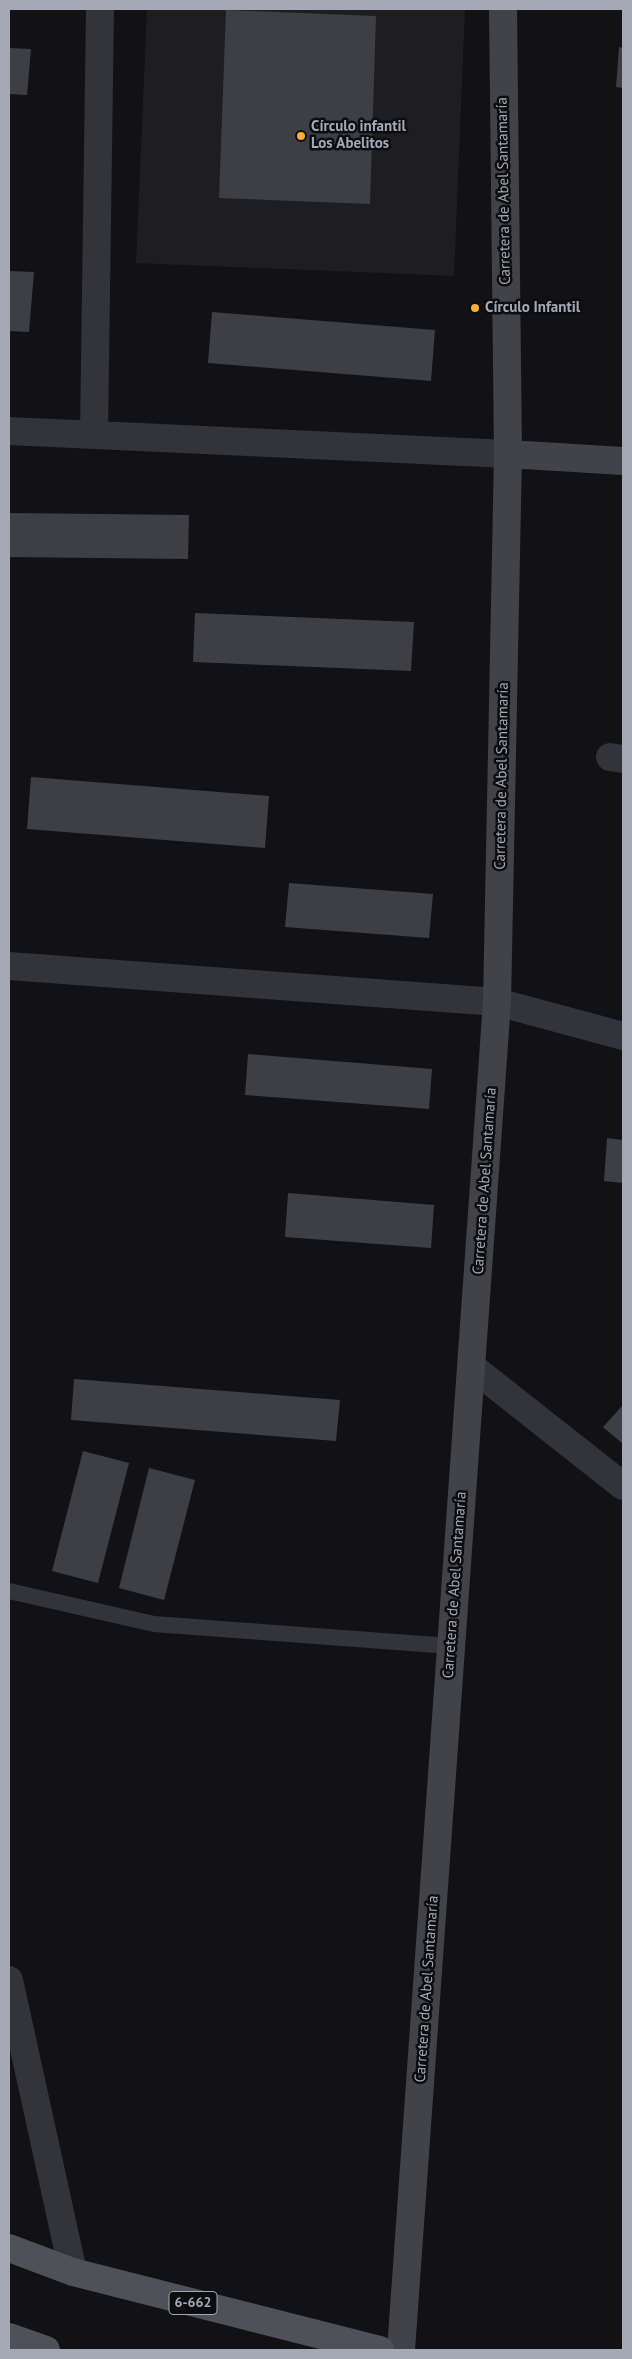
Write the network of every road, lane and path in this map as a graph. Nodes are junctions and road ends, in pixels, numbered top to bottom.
1 (100, 9) edge
2 (503, 9) edge
3 (9, 431) edge
4 (94, 433) junction
5 (508, 454) junction
6 (623, 461) edge
7 (9, 966) edge
8 (497, 1002) junction
9 (623, 1036) edge
10 (472, 1367) junction
11 (623, 1486) edge
12 (9, 1592) edge
13 (450, 1646) junction
14 (9, 1980) edge
15 (9, 2248) edge
16 (73, 2272) junction
17 (9, 2337) edge
18 (46, 2350) edge
19 (380, 2350) edge
20 (402, 2350) edge

1 - 4 street
2 - 5 main road, Carretera de Abel Santamaría
3 - 4 street
4 - 5 street
5 - 6 main road
5 - 8 main road, Carretera de Abel Santamaría
7 - 8 street
8 - 9 street
8 - 10 main road, Carretera de Abel Santamaría
10 - 11 street
10 - 13 main road, Carretera de Abel Santamaría
12 - 13 lane
13 - 20 main road, Carretera de Abel Santamaría
14 - 16 street
15 - 16 main road, 6-662
16 - 19 main road, 6-662
17 - 18 main road

